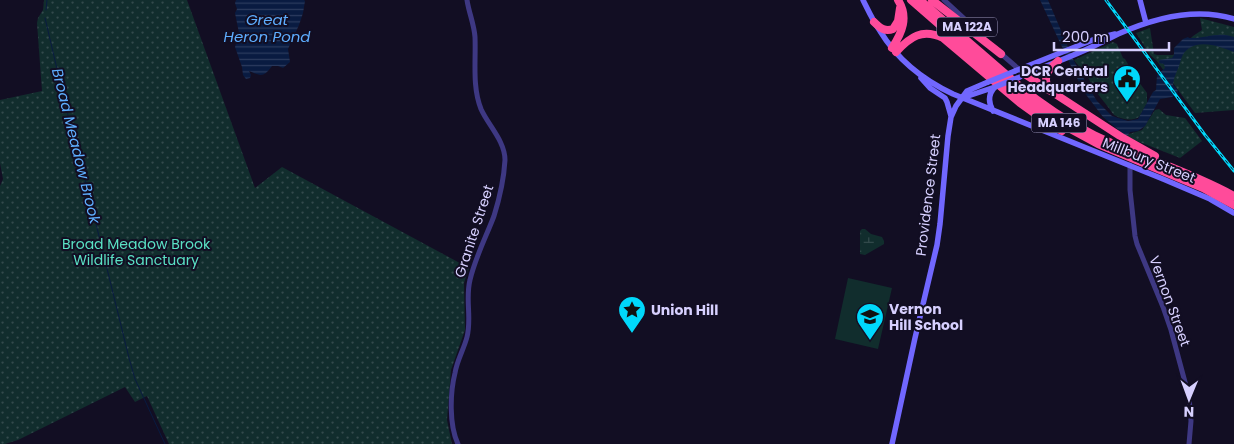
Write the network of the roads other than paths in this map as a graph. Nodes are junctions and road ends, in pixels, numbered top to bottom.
1 (467, 0) edge
2 (862, 0) edge
3 (911, 0) edge
4 (920, 0) edge
5 (932, 0) edge
6 (944, 0) edge
7 (1140, 0) edge
8 (899, 1) edge
9 (1234, 20) edge
10 (874, 22) junction
11 (1146, 23) junction
12 (894, 50) junction
13 (1001, 54) junction
14 (1057, 58) junction
15 (1016, 70) junction
16 (919, 74) junction
17 (1023, 76) junction
18 (995, 87) junction
19 (1051, 91) junction
20 (962, 98) junction
21 (994, 110) junction
22 (951, 117) junction
23 (1138, 161) junction
24 (1130, 165) junction
25 (1197, 177) junction
26 (1234, 196) edge
27 (1234, 205) edge
28 (1234, 213) edge
29 (458, 444) edge
30 (892, 444) edge
31 (1189, 444) edge

1 - 29 street, Granite Street
2 - 10 main road, Millbury Street
3 - 23 highway, MA 146
4 - 25 highway, MA 146
5 - 13 highway, MA 122A
6 - 13 street
7 - 11 main road
8 - 10 highway
8 - 12 highway
9 - 11 main road
10 - 12 main road, Millbury Street
11 - 14 main road
12 - 16 main road, Millbury Street
12 - 23 highway
13 - 15 street, MA 122A
14 - 15 main road
14 - 17 main road
14 - 19 highway
15 - 17 street, MA 122A
15 - 20 main road, bridge
16 - 20 main road, Millbury Street
16 - 22 main road
17 - 18 main road, bridge
17 - 19 highway
18 - 20 main road
18 - 21 main road
19 - 25 highway
20 - 21 main road, Millbury Street
20 - 22 main road, Providence Street
21 - 24 main road, Millbury Street
22 - 30 main road, Providence Street
23 - 27 highway, MA 146
24 - 28 main road, Millbury Street
24 - 31 street, Vernon Street
25 - 26 highway, MA 146

